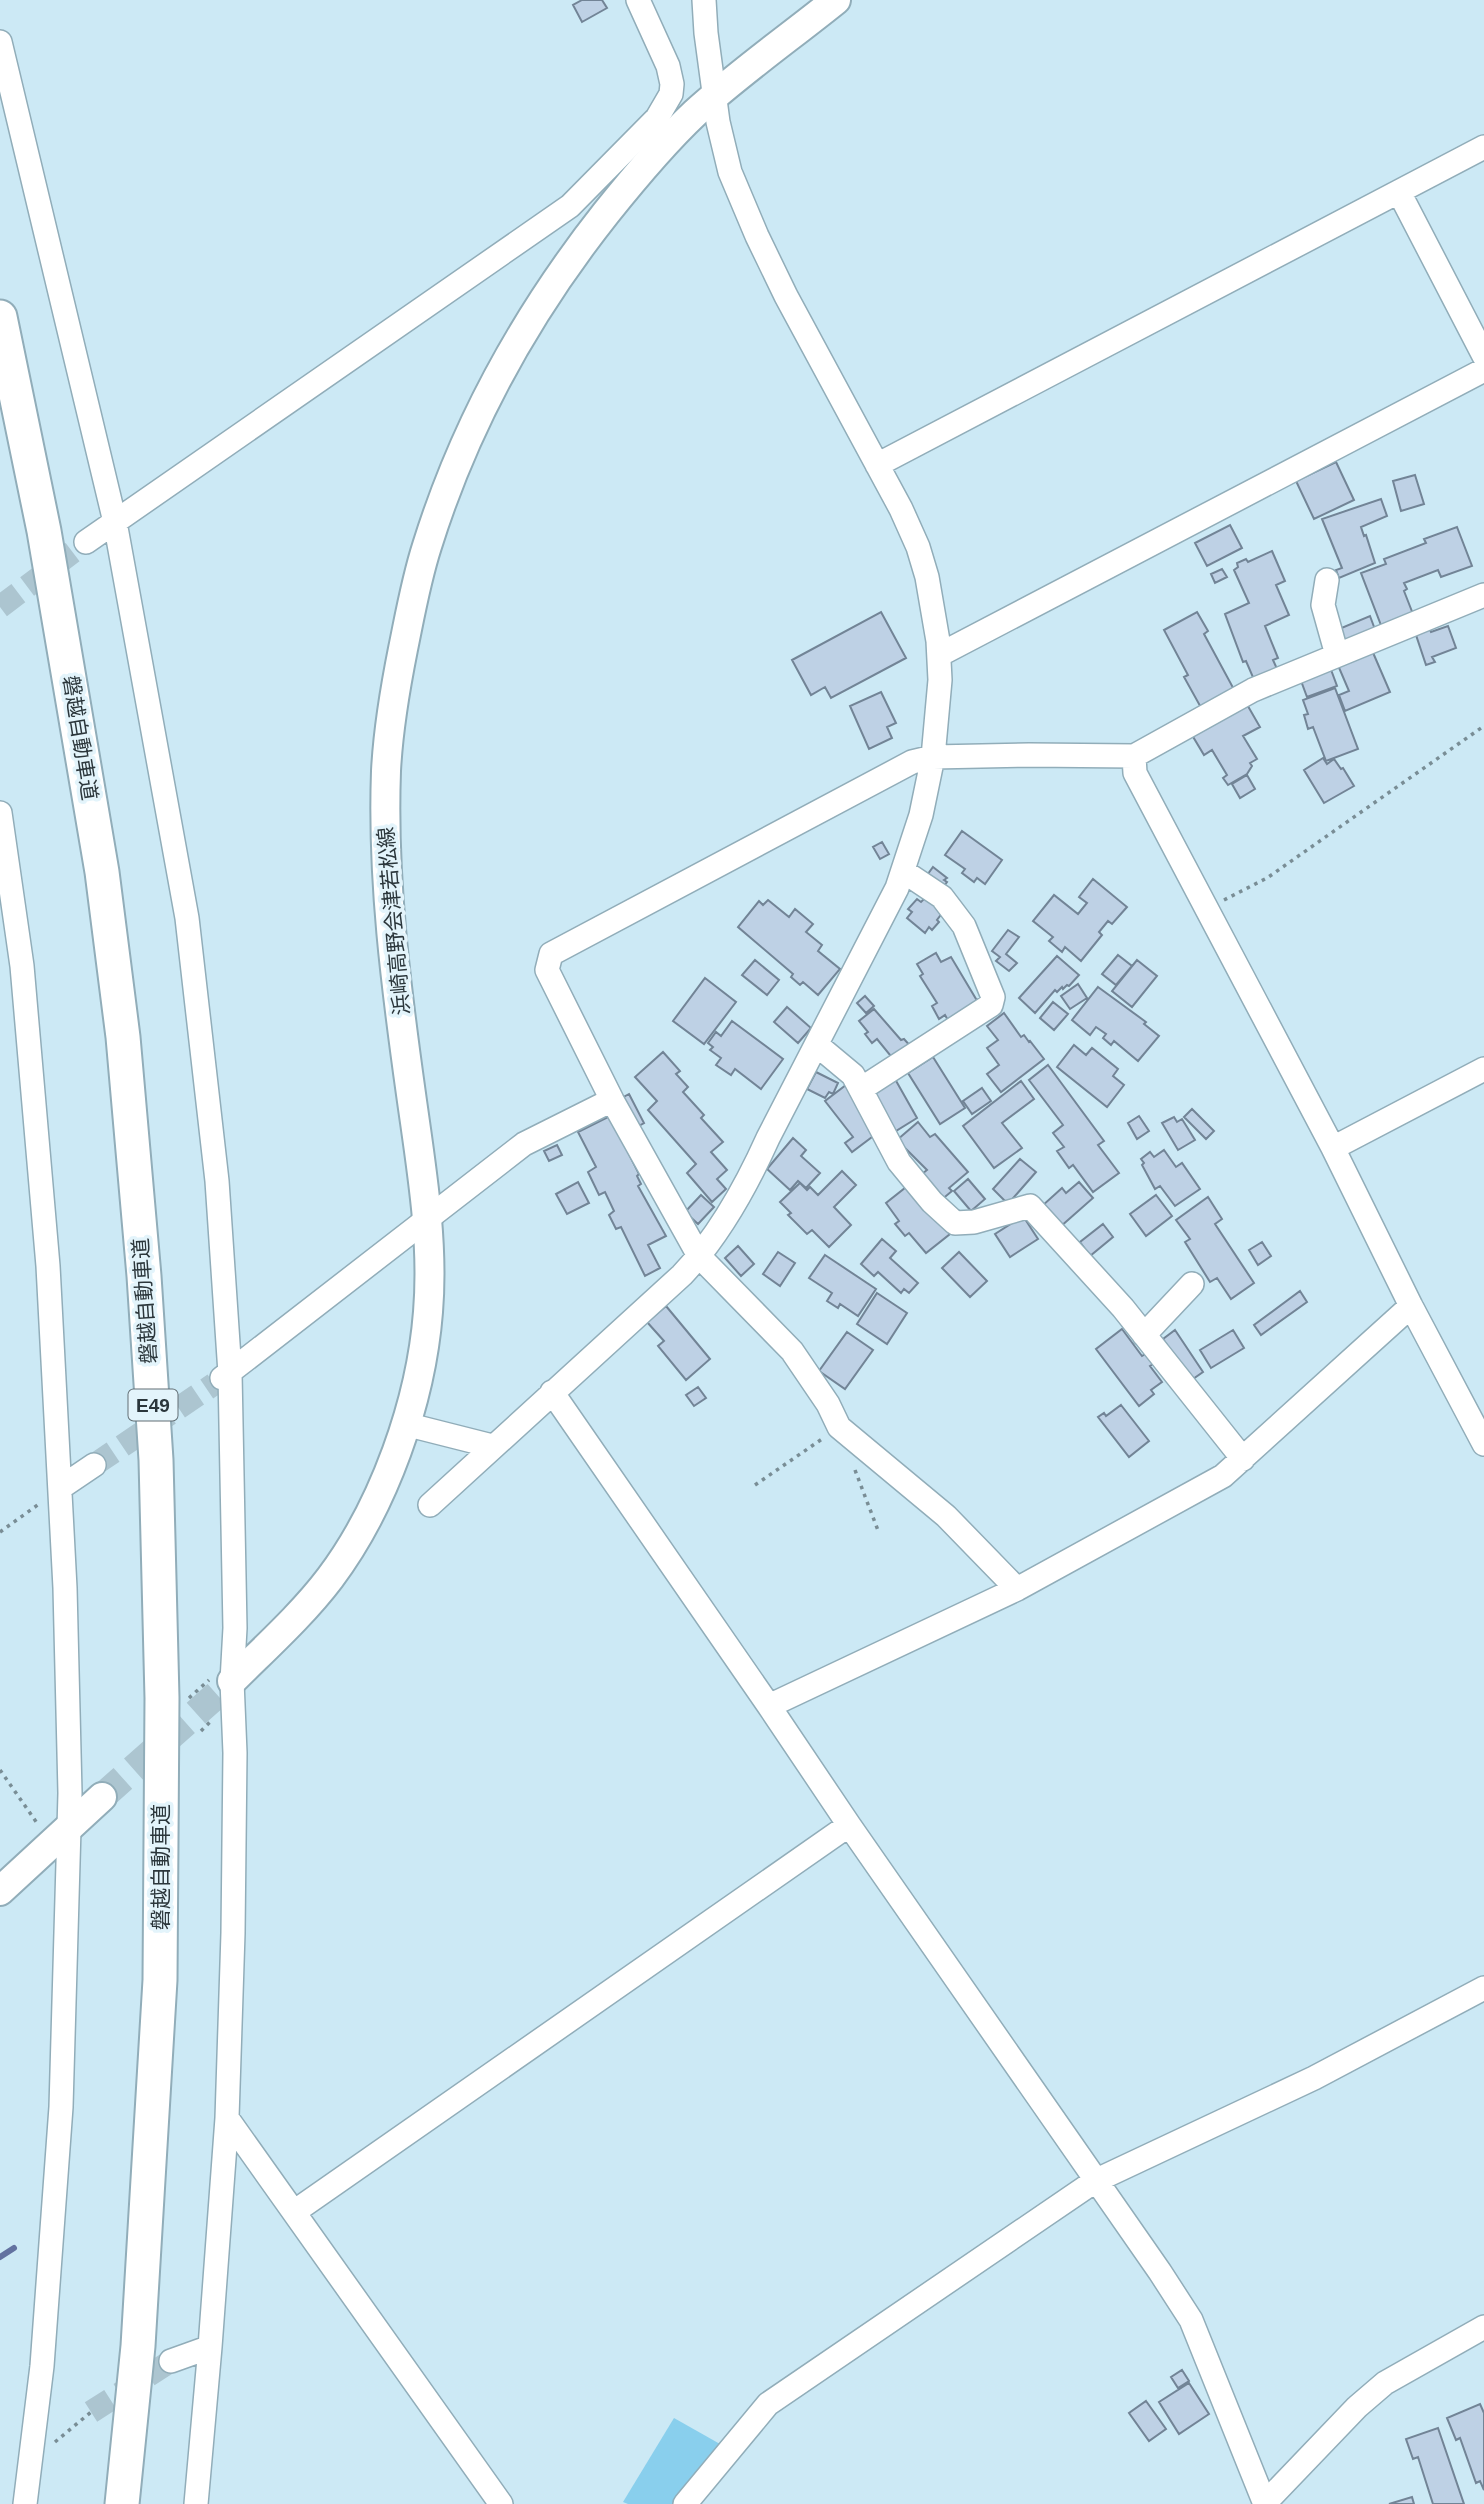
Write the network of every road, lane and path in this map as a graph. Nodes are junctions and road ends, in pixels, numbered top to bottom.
1 (638, 0) edge
2 (704, 0) edge
3 (836, 0) edge
4 (0, 42) edge
5 (715, 97) junction
6 (1484, 147) edge
7 (1399, 192) junction
8 (0, 317) edge
9 (1484, 356) edge
10 (1484, 370) edge
11 (877, 465) junction
12 (115, 522) junction
13 (86, 542) tunnel mouth
14 (1327, 580) dead end
15 (1484, 595) edge
16 (939, 654) junction
17 (1337, 655) junction
18 (1484, 726) edge
19 (1134, 756) junction
20 (933, 757) junction
21 (0, 813) edge
22 (903, 871) junction
23 (1208, 909) junction
24 (817, 1045) junction
25 (1484, 1069) edge
26 (861, 1089) junction
27 (612, 1100) junction
28 (1333, 1148) junction
29 (426, 1220) junction
30 (699, 1256) junction
31 (1192, 1284) dead end
32 (1411, 1306) junction
33 (1144, 1335) junction
34 (222, 1378) junction
35 (552, 1392) junction
36 (405, 1424) junction
37 (839, 1427) junction
38 (1484, 1444) edge
39 (492, 1446) junction
40 (1243, 1459) junction
41 (94, 1465) tunnel mouth
42 (755, 1485) dead end
43 (61, 1488) junction
44 (430, 1505) dead end
45 (0, 1532) edge
46 (879, 1534) dead end
47 (1017, 1589) junction
48 (232, 1691) junction
49 (769, 1706) junction
50 (201, 1731) dead end
51 (0, 1770) edge
52 (102, 1797) tunnel mouth
53 (849, 1825) junction
54 (60, 1837) junction
55 (0, 1891) edge
56 (1484, 1988) edge
57 (227, 2118) junction
58 (1095, 2181) junction
59 (295, 2212) junction
60 (1484, 2328) edge
61 (211, 2347) junction
62 (171, 2361) tunnel mouth
63 (91, 2412) tunnel mouth
64 (31, 2462) junction
65 (25, 2504) edge
66 (122, 2504) edge
67 (196, 2504) edge
68 (501, 2504) edge
69 (685, 2504) edge
70 (1265, 2504) edge

1 - 12 street
2 - 5 street
3 - 5 main road, 浜崎高野会津若松線
4 - 12 street
5 - 11 street
5 - 29 main road, 浜崎高野会津若松線
6 - 7 street
7 - 9 street
7 - 11 street
8 - 66 highway, 磐越自動車道 / E49
10 - 16 street
11 - 16 street
12 - 13 street
12 - 34 street
14 - 17 street
15 - 17 street
16 - 20 street
17 - 19 street
18 - 23 path
19 - 20 street
19 - 23 street
20 - 22 street
20 - 27 street
21 - 43 street
22 - 24 street
22 - 26 street
23 - 28 street
24 - 26 street
24 - 30 street
25 - 28 street
26 - 33 street
27 - 29 street
27 - 30 street
28 - 32 street
29 - 34 street
29 - 36 main road, 浜崎高野会津若松線
30 - 35 street
30 - 37 street
31 - 33 street
32 - 38 street
32 - 40 street
33 - 40 street
34 - 48 street
35 - 39 street
35 - 49 street
36 - 39 street
36 - 48 main road, 浜崎高野会津若松線
37 - 42 path
37 - 46 path
37 - 47 street
39 - 44 street
40 - 47 street
41 - 43 street
43 - 45 path
43 - 54 street
47 - 49 street
48 - 50 path
48 - 57 street
49 - 53 street
51 - 54 path
52 - 54 main road
53 - 58 street
53 - 59 street
54 - 55 main road
54 - 64 street
56 - 58 street
57 - 59 street
57 - 61 street
58 - 69 street
58 - 70 street
59 - 68 street
60 - 70 street
61 - 62 street
61 - 67 street
63 - 64 path
64 - 65 street

